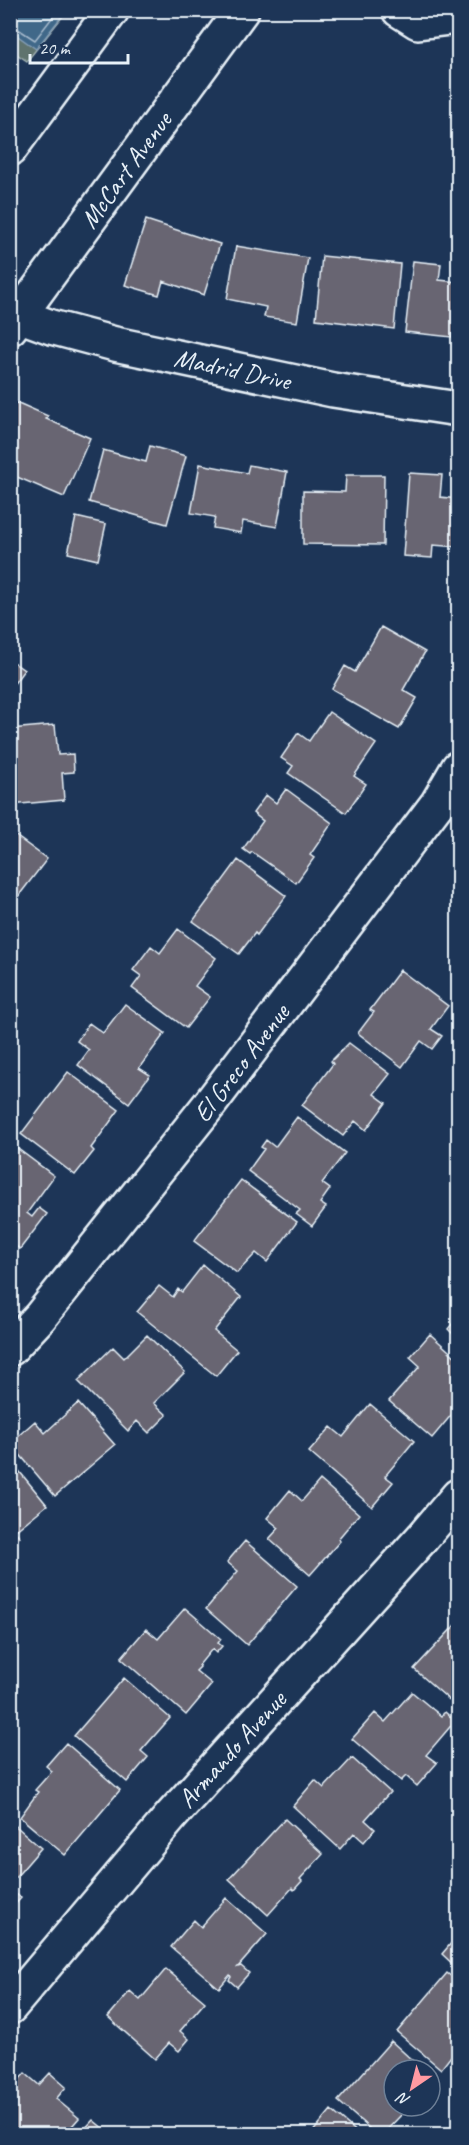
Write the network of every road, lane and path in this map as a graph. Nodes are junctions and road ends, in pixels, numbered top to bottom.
1 (112, 10) edge
2 (242, 10) edge
3 (399, 10) edge
4 (459, 17) edge
5 (10, 149) edge
6 (14, 319) edge
7 (459, 410) edge
8 (459, 768) edge
9 (10, 1349) edge
10 (459, 1496) edge
11 (10, 2007) edge

1 - 5 street
2 - 6 street, McCart Avenue
3 - 4 street
6 - 7 street, Madrid Drive
8 - 9 street, El Greco Avenue
10 - 11 street, Armando Avenue

